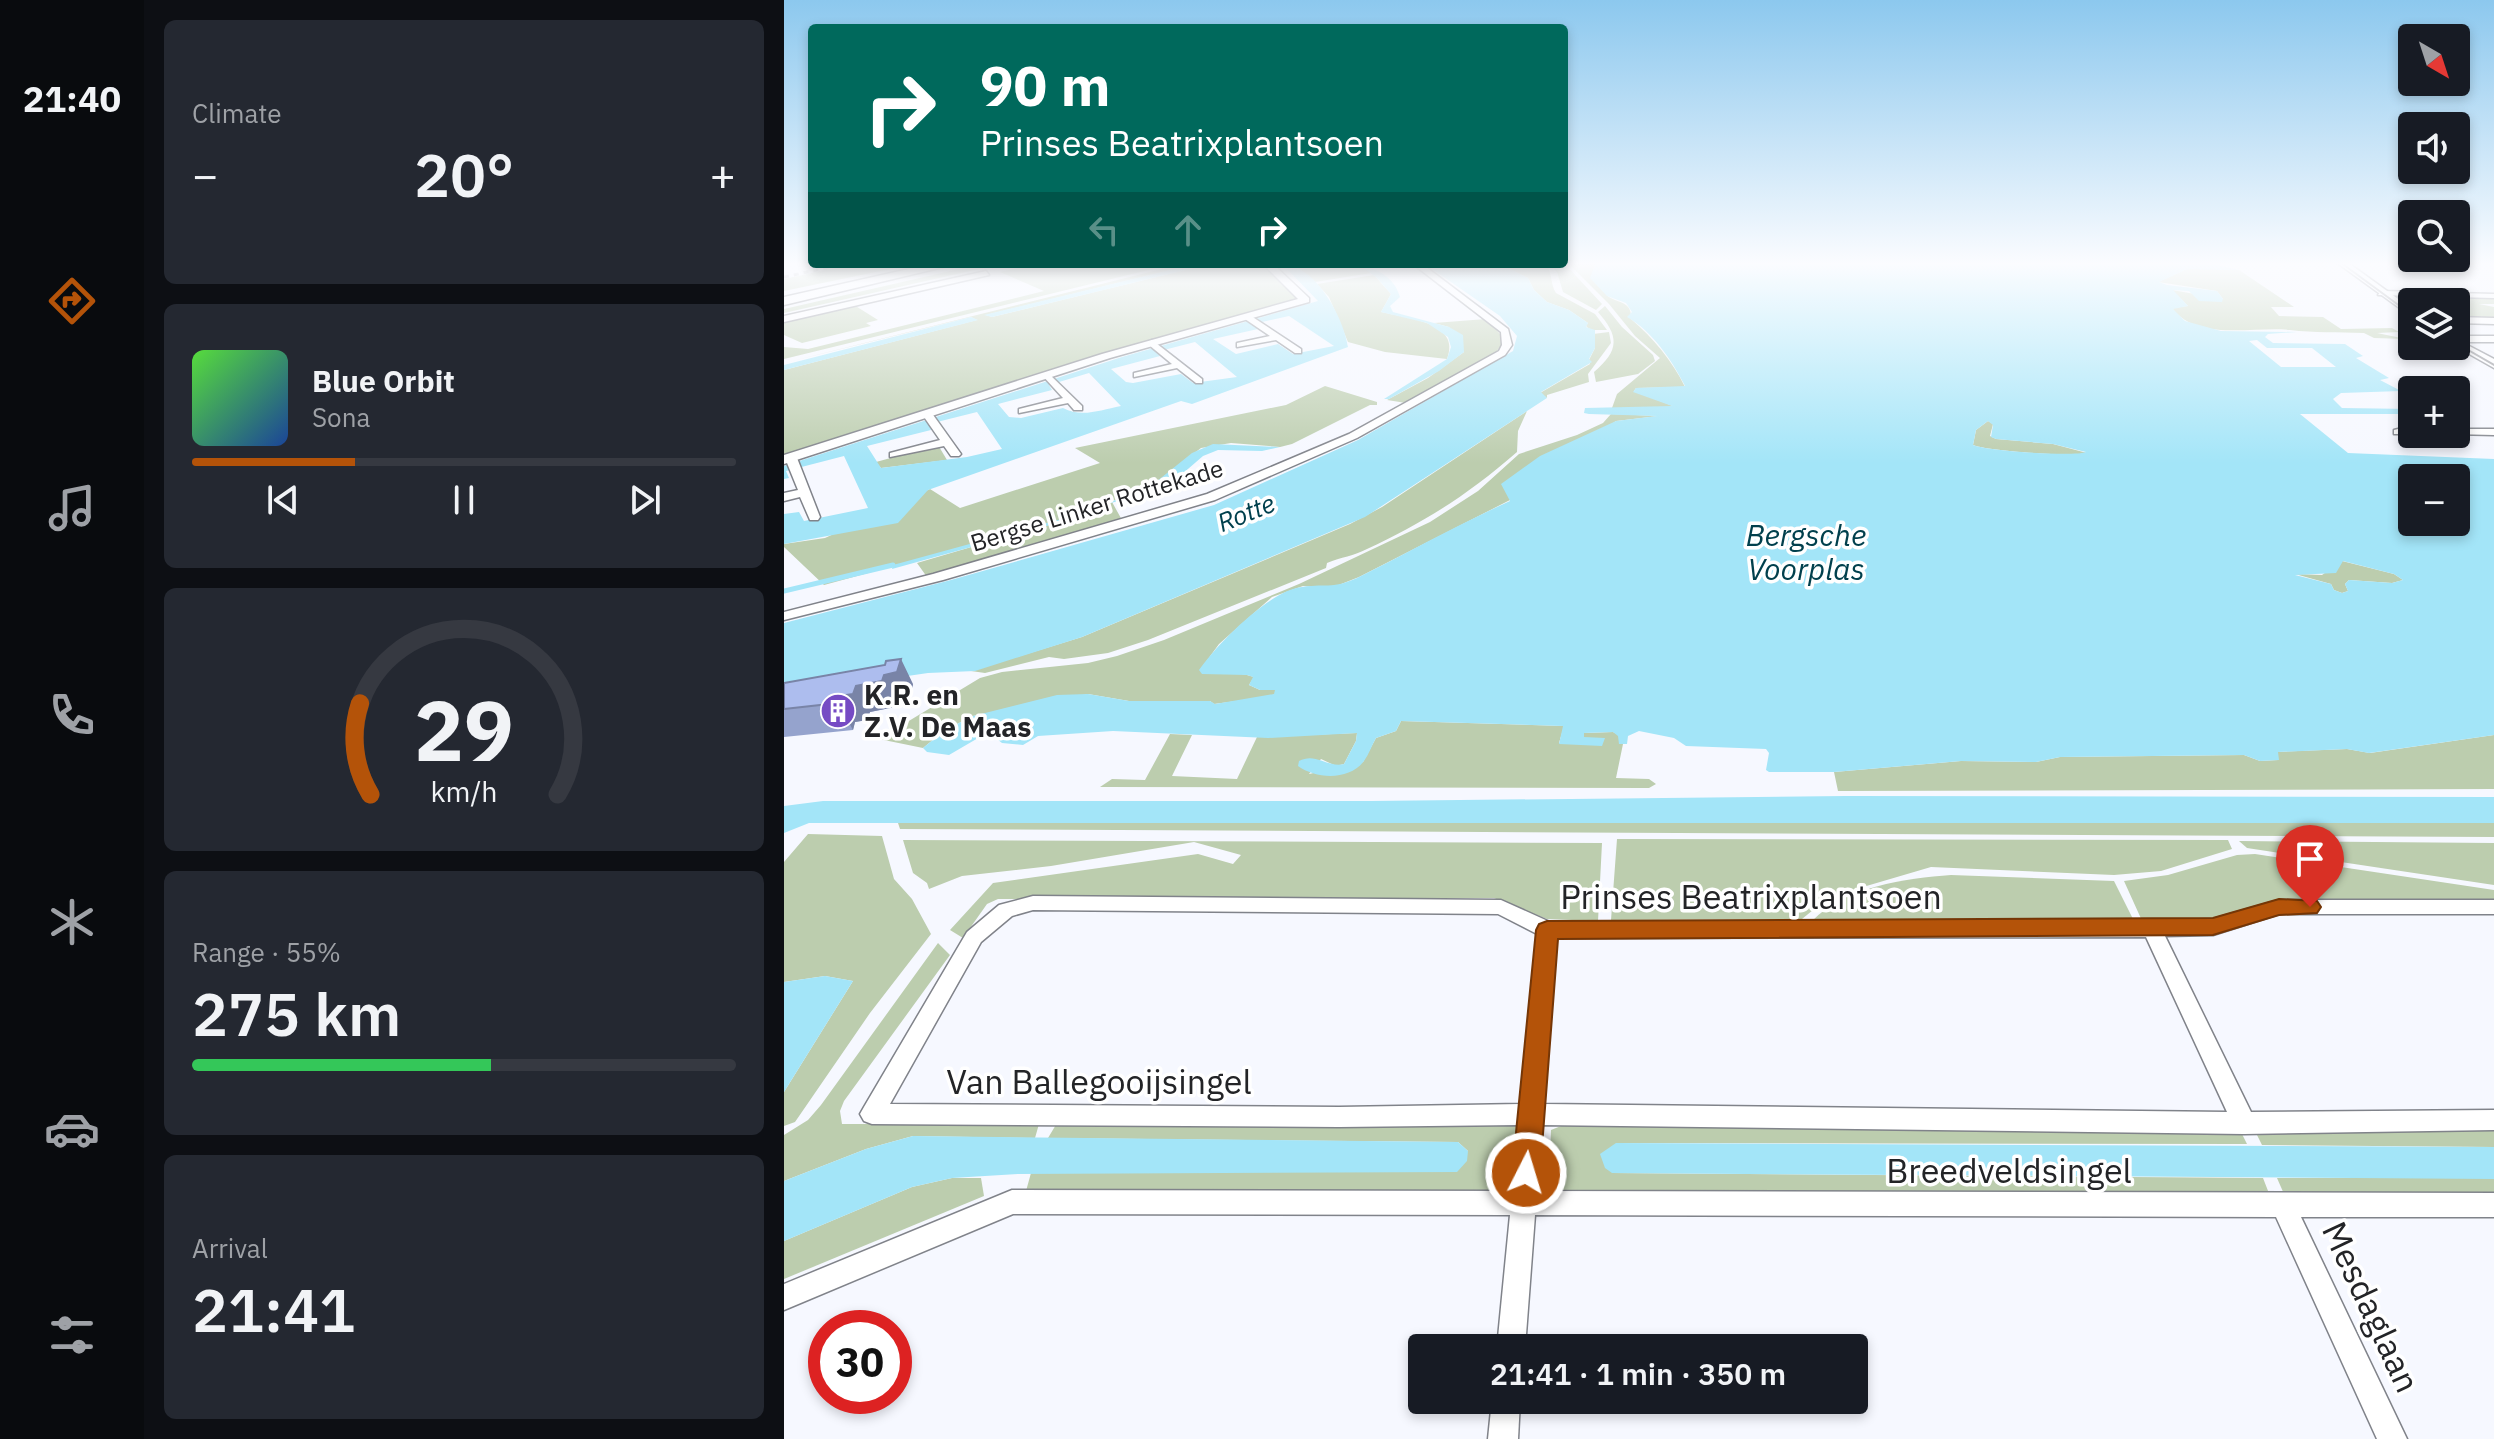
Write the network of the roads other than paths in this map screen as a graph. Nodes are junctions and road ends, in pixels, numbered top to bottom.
1 (1219, 329) edge
2 (1265, 329) edge
3 (1503, 329) edge
4 (1276, 337) junction
5 (2494, 339) edge
6 (2470, 340) edge
7 (1240, 345) dead end
8 (1156, 347) junction
9 (2470, 349) edge
10 (1298, 351) dead end
11 (2494, 364) edge
12 (1179, 365) junction
13 (1137, 375) dead end
14 (1051, 379) junction
15 (1199, 381) dead end
16 (1023, 411) dead end
17 (930, 418) junction
18 (2470, 432) edge
19 (2494, 432) edge
20 (947, 442) junction
21 (955, 454) dead end
22 (894, 455) dead end
23 (790, 463) edge
24 (804, 492) junction
25 (784, 497) edge
26 (814, 517) dead end
27 (784, 616) edge
28 (2494, 907) edge
29 (2152, 929) junction
30 (1547, 930) junction
31 (974, 937) joint
32 (1531, 1114) junction
33 (2494, 1120) edge
34 (2244, 1123) junction
35 (1523, 1203) junction
36 (2283, 1205) junction
37 (2494, 1205) edge
38 (784, 1297) edge
39 (1512, 1334) edge
40 (1505, 1414) edge
41 (1503, 1439) edge
42 (2392, 1439) edge

1 - 8 street
2 - 4 street
3 - 27 street, Bergse Linker Rottekade
4 - 7 street
4 - 10 street
5 - 6 street
8 - 12 street
8 - 14 street
9 - 11 street
12 - 13 street
12 - 15 street
14 - 16 street
14 - 17 street
17 - 20 street
17 - 23 street
18 - 19 street
20 - 21 street
20 - 22 street
23 - 24 street
24 - 25 street
24 - 26 street
28 - 29 street, Prinses Beatrixplantsoen
29 - 30 street, Prinses Beatrixplantsoen
29 - 34 street
30 - 31 street, Prinses Beatrixplantsoen
30 - 32 street
31 - 32 street, Van Ballegooijsingel
32 - 34 street, Breedveldsingel
32 - 35 street
33 - 34 street, Breedveldsingel
35 - 36 street, Breedveldsingel
35 - 38 street
35 - 39 street
36 - 37 street, Breedveldsingel
36 - 42 street, Mesdaglaan
40 - 41 street

